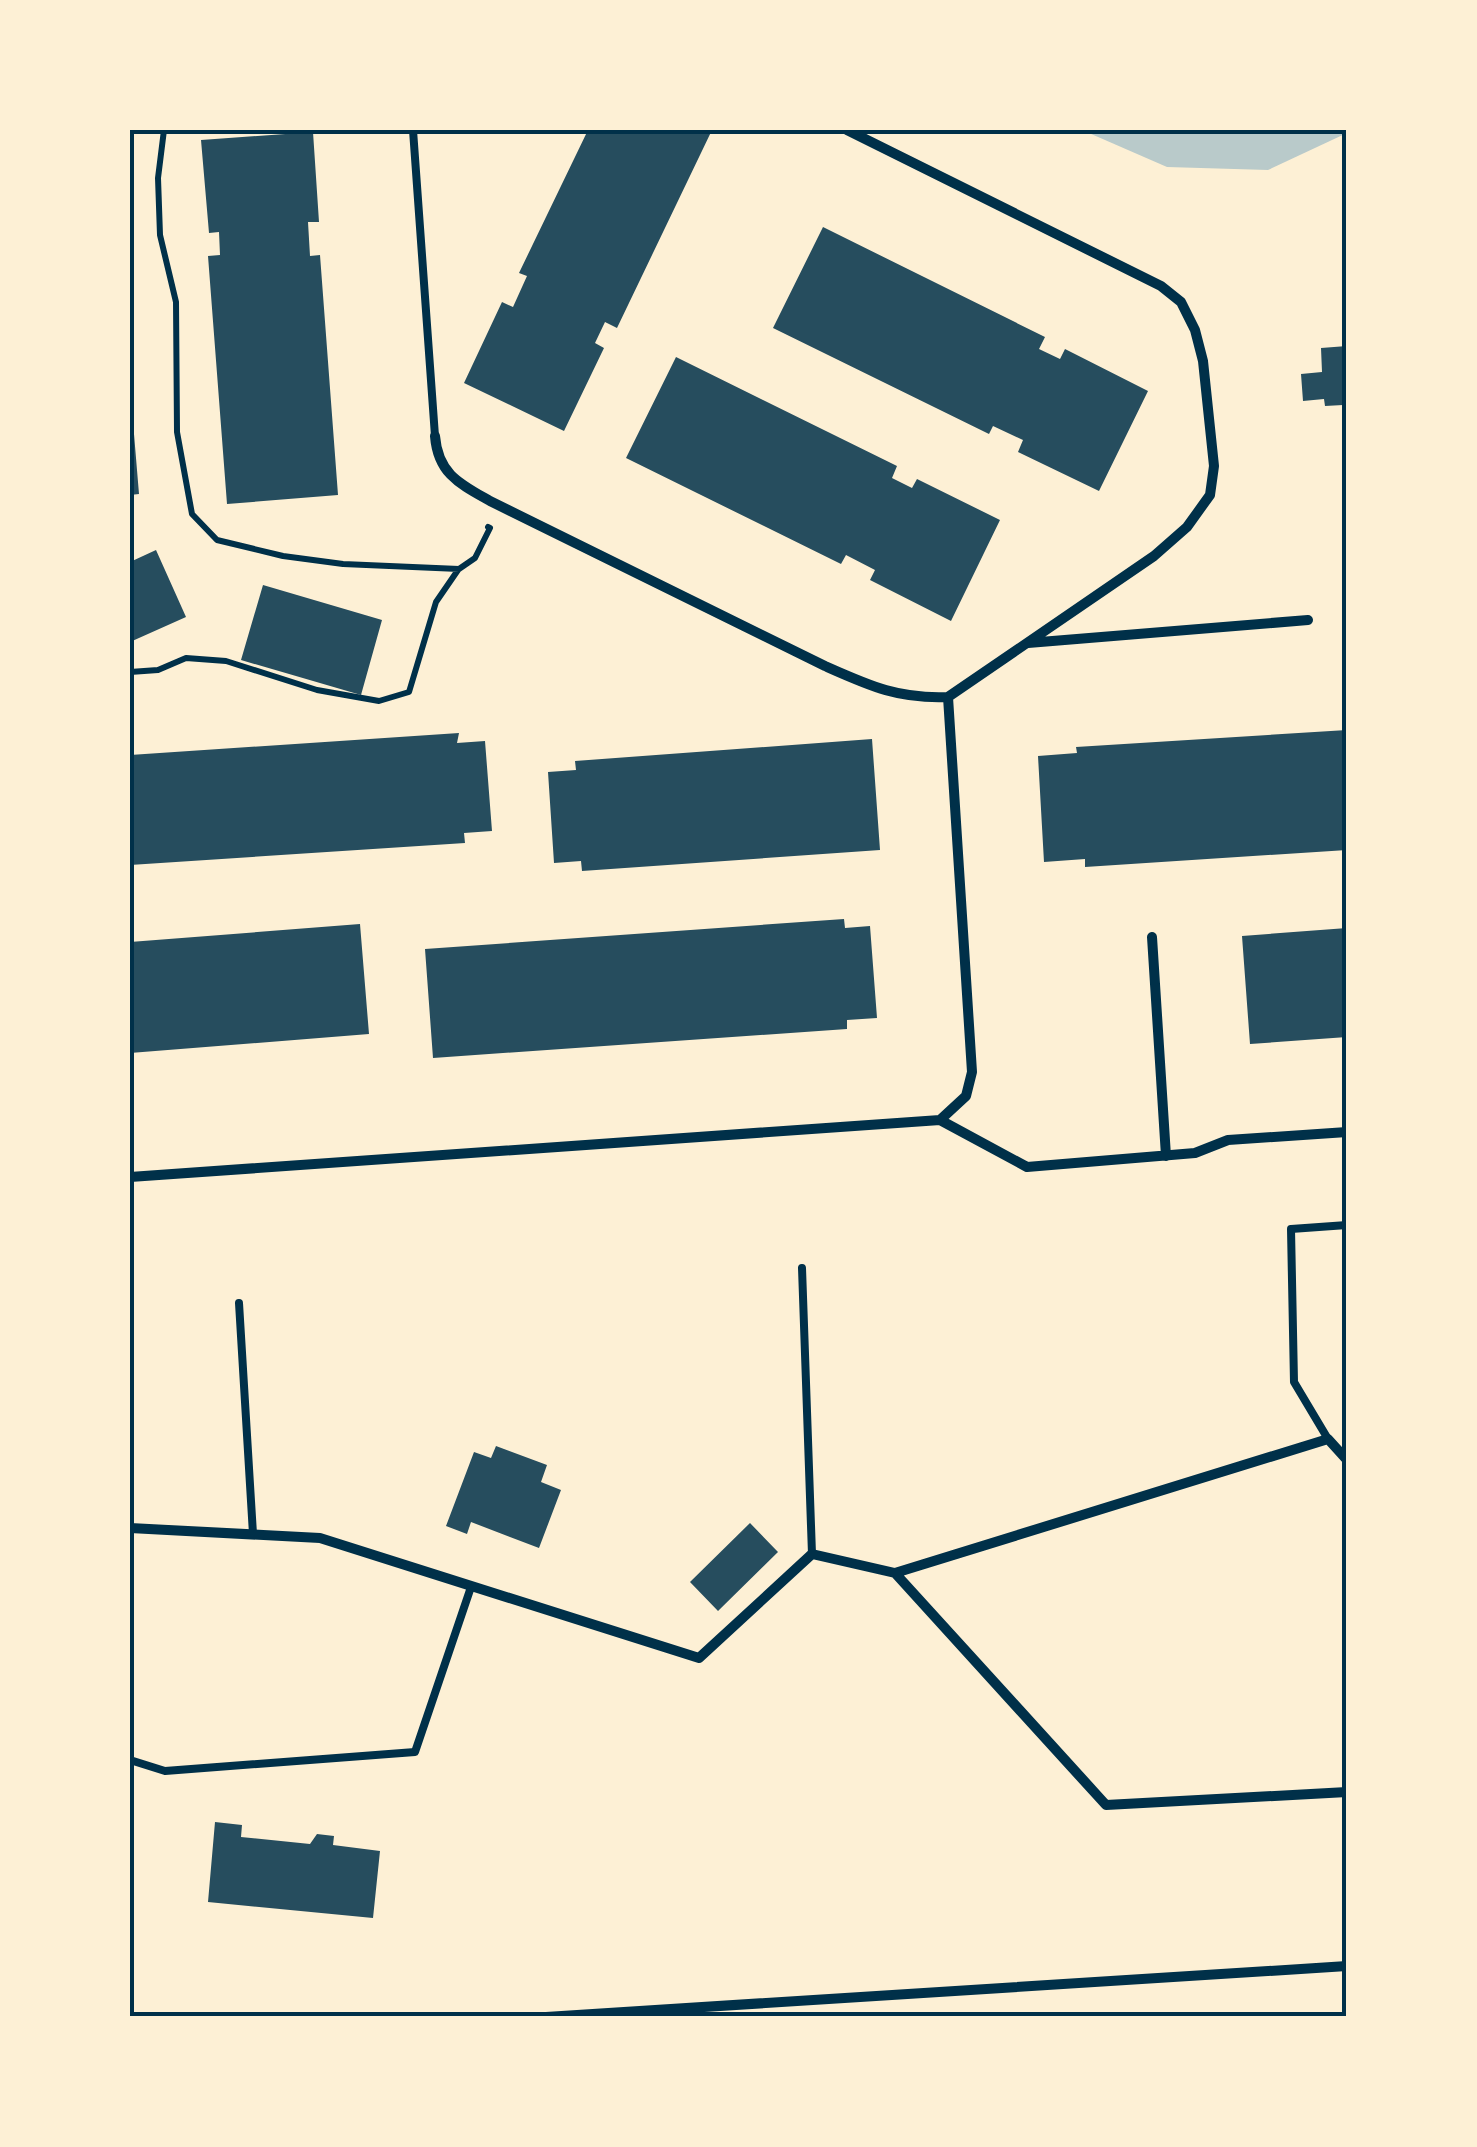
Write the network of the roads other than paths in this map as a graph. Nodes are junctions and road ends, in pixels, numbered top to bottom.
1 (412, 130) edge
2 (847, 130) edge
3 (435, 436) joint
4 (1308, 620) dead end
5 (1027, 643) junction
6 (948, 697) junction
7 (1152, 937) dead end
8 (940, 1120) junction
9 (1347, 1132) edge
10 (1166, 1156) junction
11 (130, 1177) edge
12 (1347, 1225) edge
13 (802, 1268) dead end
14 (239, 1304) dead end
15 (1328, 1439) junction
16 (1347, 1460) edge
17 (130, 1528) edge
18 (253, 1534) junction
19 (812, 1554) junction
20 (896, 1573) junction
21 (471, 1587) junction
22 (130, 1760) edge
23 (1347, 1792) edge
24 (1347, 1966) edge
25 (546, 2017) edge

1 - 3 lane
2 - 5 street
3 - 6 street
4 - 5 street
5 - 6 street
6 - 8 street
7 - 10 street
8 - 10 street
8 - 11 street
9 - 10 street
12 - 15 lane
13 - 19 lane
14 - 18 lane
15 - 16 street
15 - 20 street
17 - 18 street
18 - 21 street
19 - 20 street
19 - 21 street
20 - 23 street
21 - 22 lane
24 - 25 street

